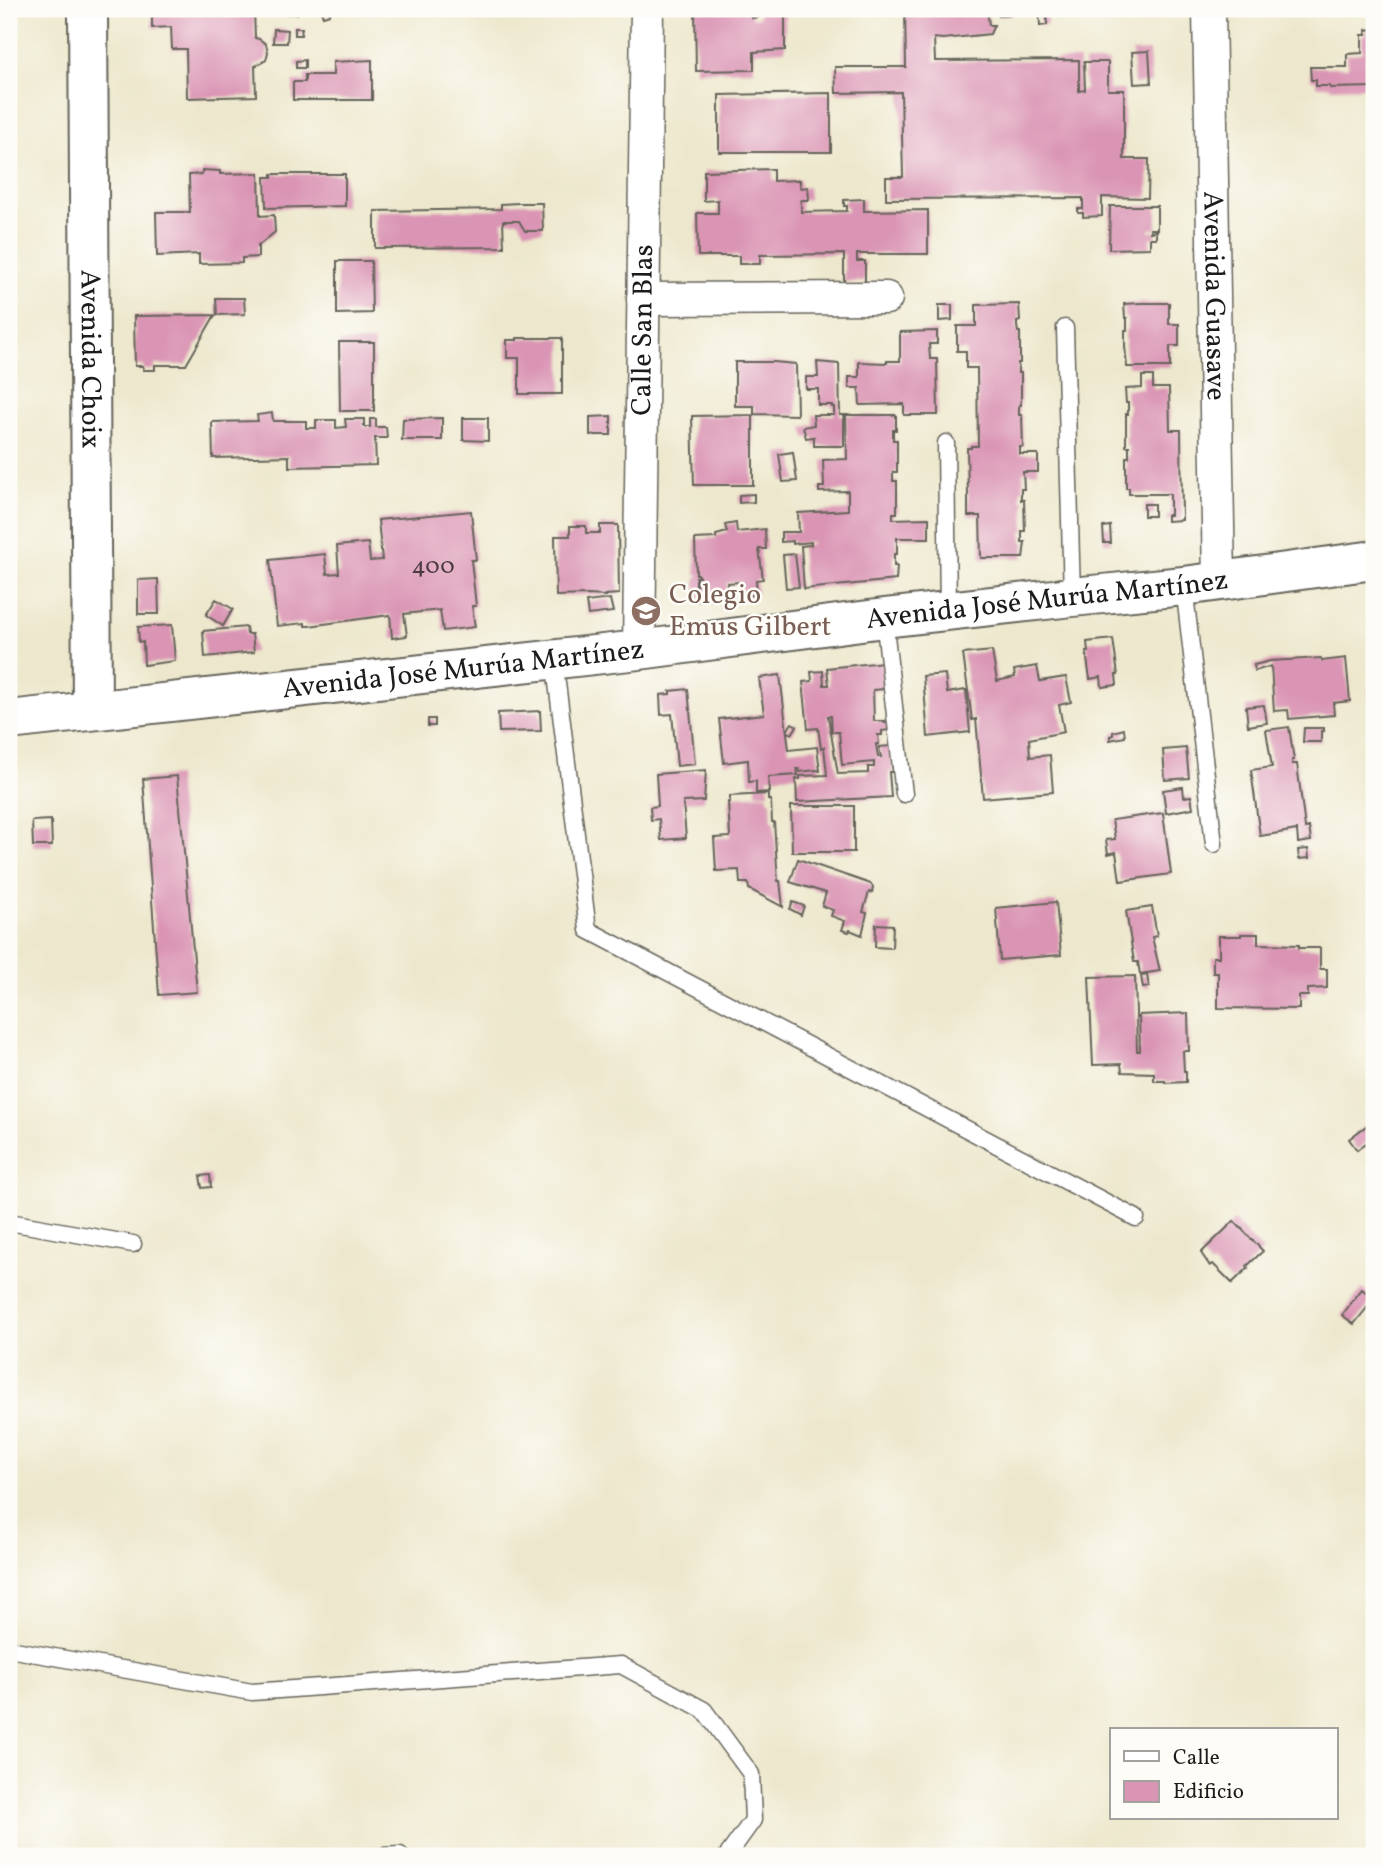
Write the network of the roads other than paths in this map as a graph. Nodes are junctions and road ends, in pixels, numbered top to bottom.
1 (88, 9) edge
2 (647, 9) edge
3 (1209, 9) edge
4 (886, 298) dead end
5 (643, 299) junction
6 (1065, 328) dead end
7 (946, 443) dead end
8 (1374, 560) edge
9 (1201, 584) junction
10 (1072, 597) junction
11 (948, 612) junction
12 (884, 618) junction
13 (639, 650) junction
14 (554, 659) junction
15 (92, 709) junction
16 (9, 720) edge
17 (904, 794) dead end
18 (1214, 844) dead end
19 (1136, 1218) dead end
20 (9, 1222) edge
21 (133, 1244) dead end
22 (9, 1649) edge
23 (400, 1855) edge
24 (383, 1856) edge
25 (727, 1856) edge

1 - 15 main road, Avenida Choix
2 - 5 street, Calle San Blas
3 - 9 street, Avenida Guasave
4 - 5 street
5 - 13 street, Calle San Blas
6 - 10 lane
7 - 11 lane
8 - 9 main road, Avenida José Murúa Martínez
9 - 10 main road, Avenida José Murúa Martínez
9 - 18 lane
10 - 11 main road, Avenida José Murúa Martínez
11 - 12 main road, Avenida José Murúa Martínez
12 - 13 main road, Avenida José Murúa Martínez
12 - 17 lane
13 - 14 main road, Avenida José Murúa Martínez
14 - 15 main road, Avenida José Murúa Martínez
14 - 19 lane
15 - 16 main road, Avenida José Murúa Martínez
20 - 21 lane
22 - 25 lane
23 - 24 lane

